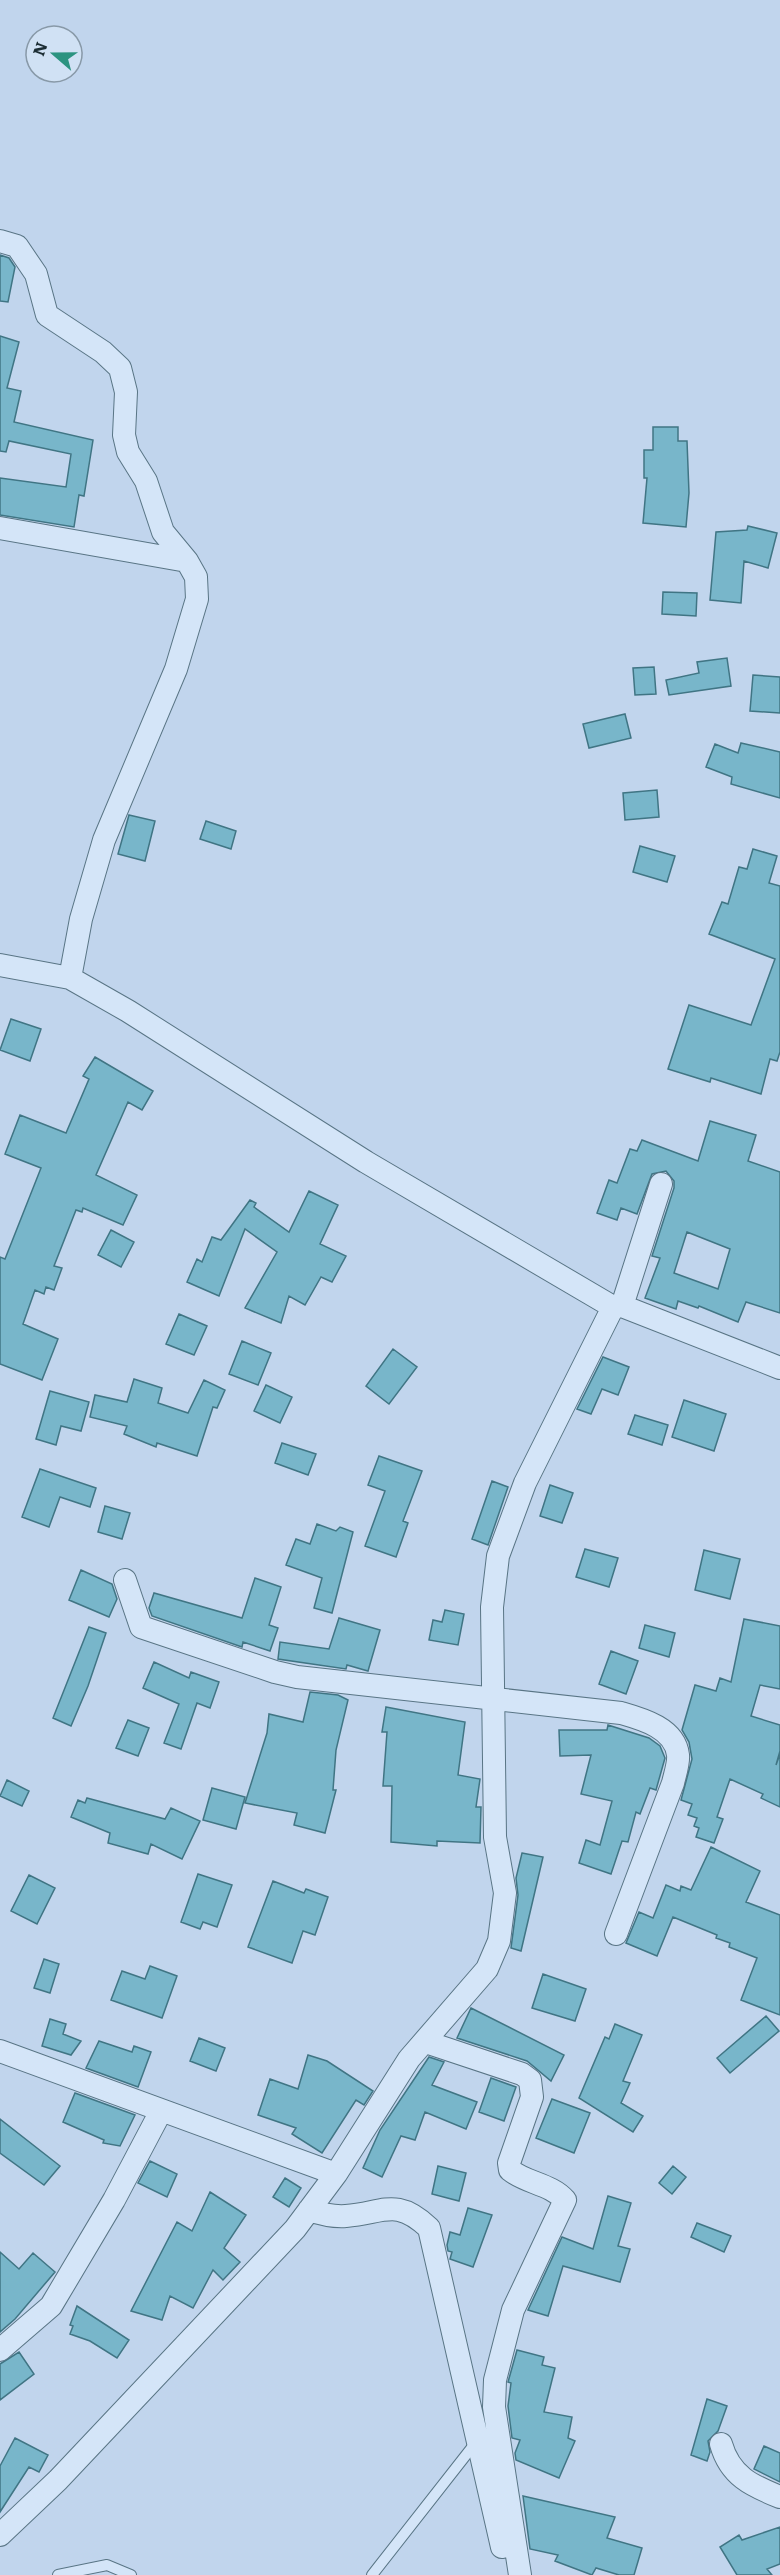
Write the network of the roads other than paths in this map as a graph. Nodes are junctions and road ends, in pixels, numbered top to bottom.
1 (0, 241) edge
2 (0, 528) edge
3 (188, 561) junction
4 (0, 965) edge
5 (70, 978) junction
6 (661, 1185) dead end
7 (617, 1306) junction
8 (780, 1368) edge
9 (125, 1580) dead end
10 (493, 1698) junction
11 (616, 1934) dead end
12 (426, 2042) junction
13 (1, 2054) edge
14 (161, 2111) junction
15 (336, 2174) junction
16 (309, 2210) junction
17 (0, 2350) edge
18 (477, 2441) junction
19 (721, 2444) dead end
20 (780, 2497) edge
21 (0, 2535) edge
22 (58, 2575) edge
23 (131, 2575) edge
24 (372, 2575) edge
25 (508, 2575) edge
26 (520, 2575) edge

1 - 3 street
2 - 3 street
3 - 5 street
4 - 5 street
5 - 7 street
6 - 7 street
7 - 8 street
7 - 10 street
9 - 10 street
10 - 11 street
10 - 12 street
12 - 15 street
12 - 26 street
13 - 14 street
14 - 15 street
14 - 17 street
15 - 16 street
16 - 18 street
16 - 21 street
18 - 24 lane
18 - 25 street
19 - 20 street
22 - 23 lane

